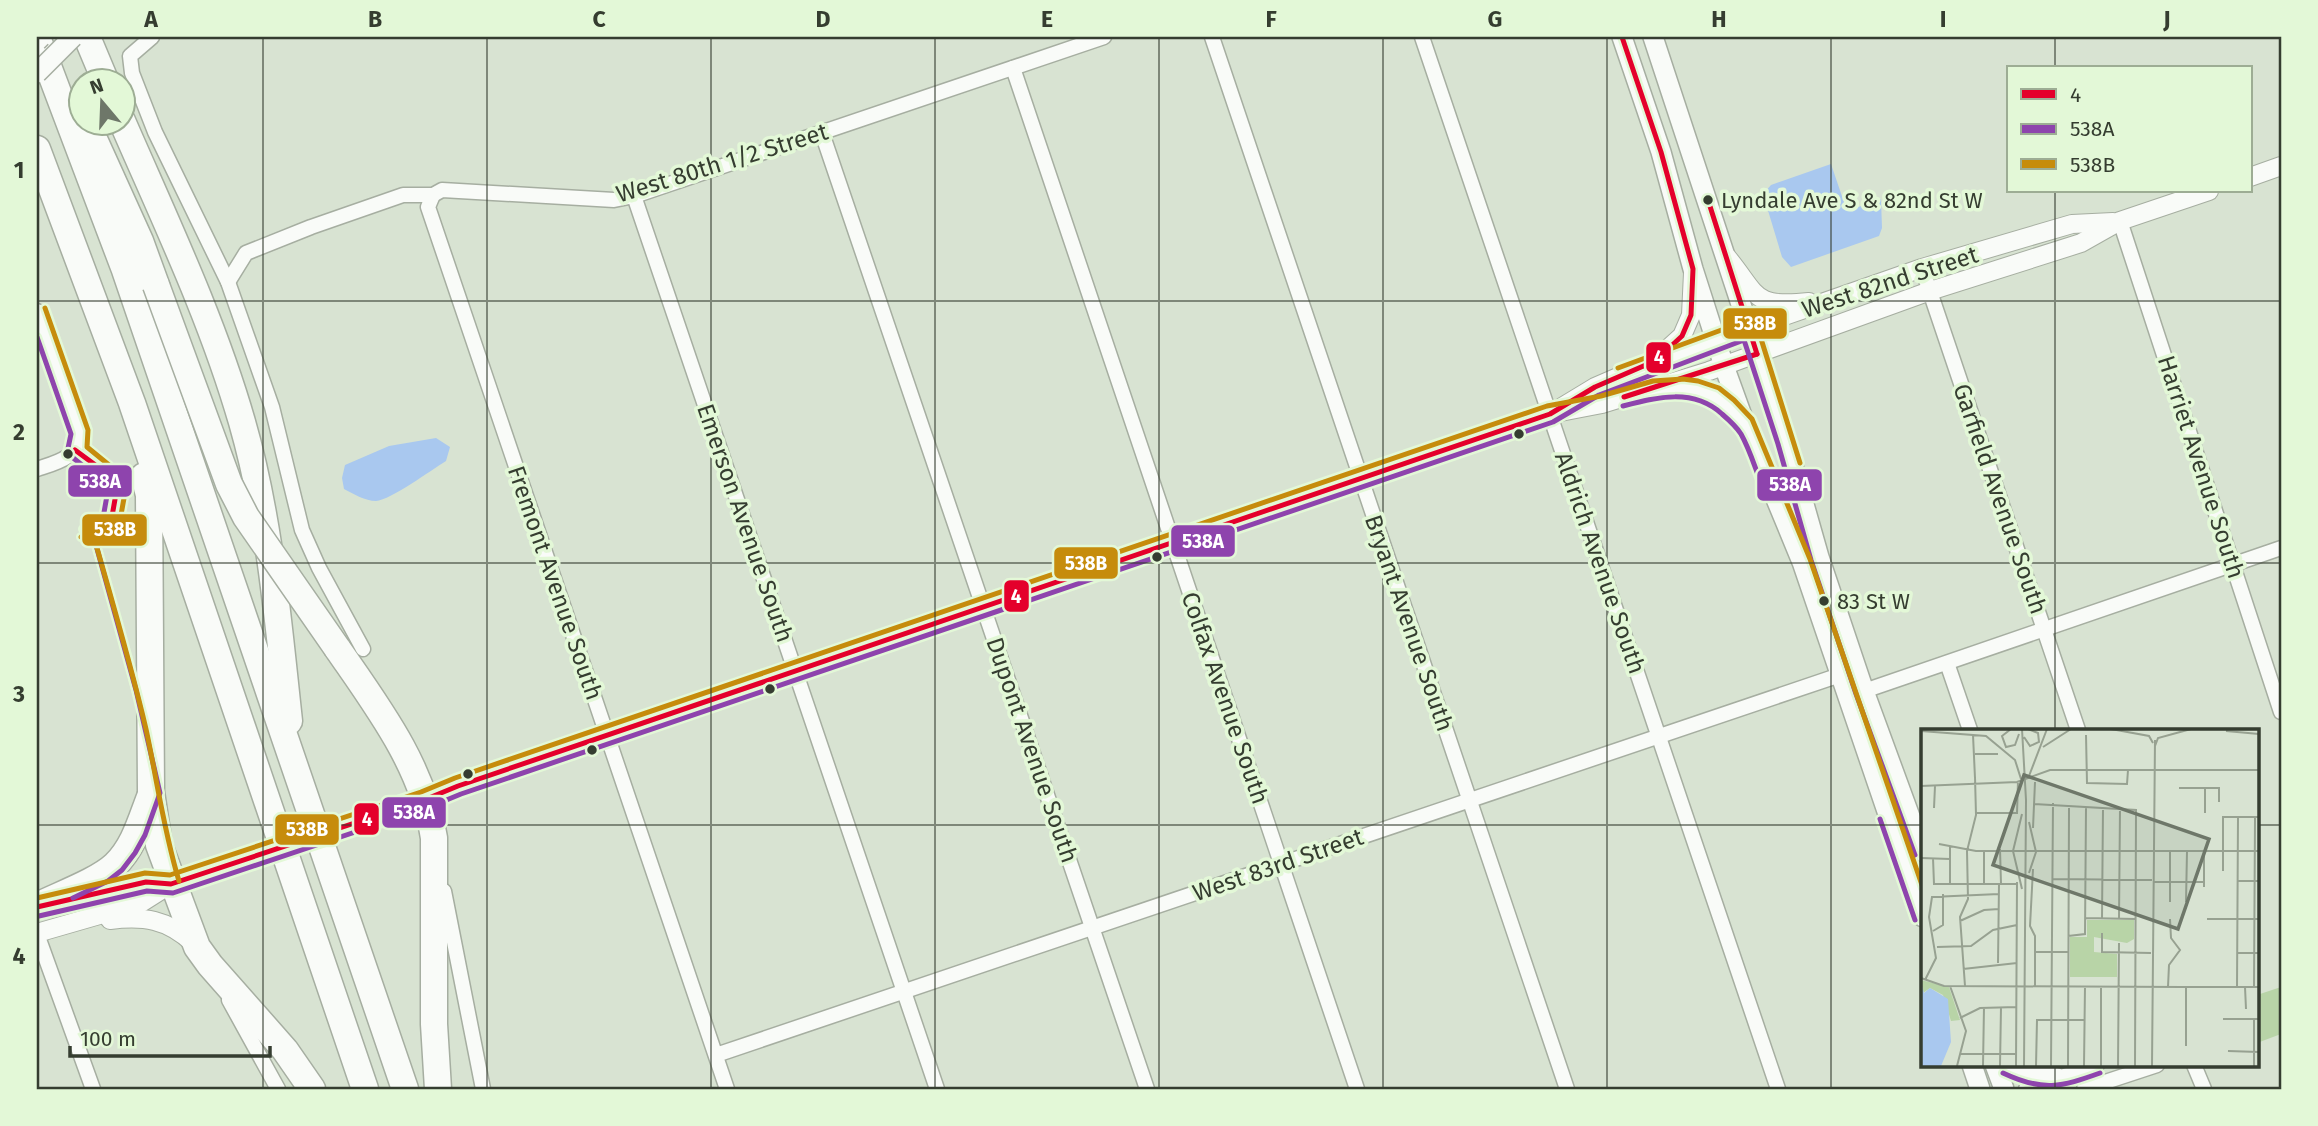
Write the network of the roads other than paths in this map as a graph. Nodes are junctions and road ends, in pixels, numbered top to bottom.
1 (48, 37) edge
2 (73, 37) edge
3 (87, 37) edge
4 (152, 37) edge
5 (1104, 37) edge
6 (1212, 37) edge
7 (1422, 37) edge
8 (1622, 37) edge
9 (1653, 37) edge
10 (38, 38) edge
11 (99, 66) edge
12 (1013, 68) junction
13 (37, 73) edge
14 (66, 77) edge
15 (822, 133) junction
16 (93, 136) edge
17 (129, 136) edge
18 (37, 149) edge
19 (2281, 166) edge
20 (2252, 176) edge
21 (2206, 192) edge
22 (433, 195) junction
23 (634, 196) junction
24 (2120, 221) junction
25 (1727, 257) junction
26 (1922, 268) junction
27 (1693, 269) junction
28 (228, 282) junction
29 (88, 286) junction
30 (1930, 291) junction
31 (1833, 300) junction
32 (37, 311) edge
33 (1749, 329) junction
34 (1716, 340) junction
35 (1757, 354) junction
36 (1655, 361) junction
37 (1724, 366) junction
38 (1657, 388) junction
39 (1550, 414) junction
40 (1745, 424) junction
41 (37, 469) edge
42 (1361, 479) junction
43 (1173, 543) junction
44 (2281, 548) edge
45 (2233, 565) junction
46 (985, 607) junction
47 (2044, 629) junction
48 (363, 649) dead end
49 (1947, 663) junction
50 (796, 671) junction
51 (1840, 675) junction
52 (1864, 691) junction
53 (2281, 712) edge
54 (1969, 729) edge
55 (2078, 729) edge
56 (607, 735) junction
57 (1658, 736) junction
58 (295, 771) junction
59 (151, 792) junction
60 (424, 800) junction
61 (1469, 800) junction
62 (434, 838) junction
63 (1921, 847) edge
64 (1281, 864) junction
65 (172, 884) junction
66 (37, 906) edge
67 (1921, 911) edge
68 (68, 924) junction
69 (1092, 928) junction
70 (37, 933) edge
71 (204, 956) junction
72 (903, 992) junction
73 (716, 1055) junction
74 (1972, 1066) edge
75 (1995, 1066) edge
76 (2009, 1066) edge
77 (2094, 1066) edge
78 (2154, 1066) edge
79 (2194, 1066) edge
80 (2066, 1076) junction
81 (93, 1089) edge
82 (278, 1089) edge
83 (312, 1089) edge
84 (365, 1089) edge
85 (405, 1089) edge
86 (438, 1089) edge
87 (483, 1089) edge
88 (727, 1089) edge
89 (937, 1089) edge
90 (1147, 1089) edge
91 (1357, 1089) edge
92 (1567, 1089) edge
93 (1778, 1089) edge
94 (1980, 1089) edge
95 (2004, 1089) edge
96 (2026, 1089) edge
97 (2084, 1089) edge
98 (2204, 1089) edge

1 - 14 highway
2 - 13 main road, bridge
3 - 11 highway
4 - 28 street
5 - 12 street, West 80th 1/2 Street
6 - 42 street, Bryant Avenue South
7 - 39 street, Aldrich Avenue South
8 - 27 main road
9 - 25 main road
10 - 58 highway
12 - 15 street, West 80th 1/2 Street
12 - 43 street, Colfax Avenue South
15 - 23 street, West 80th 1/2 Street
15 - 46 street, Dupont Avenue South
16 - 60 highway, bridge
17 - 58 highway
18 - 29 highway
19 - 20 street
21 - 24 street, West 82nd Street
22 - 23 street, West 80th 1/2 Street
22 - 28 street, West 80th 1/2 Street
22 - 56 street, Fremont Avenue South
23 - 50 street, Emerson Avenue South
24 - 26 street, West 82nd Street
24 - 30 street, West 82nd Street
24 - 45 street, Harriet Avenue South
25 - 31 street
25 - 33 main road
26 - 30 street, Garfield Avenue South
26 - 31 street, West 82nd Street
27 - 34 main road
27 - 36 street
28 - 48 street
29 - 59 highway
29 - 84 highway
30 - 35 street, West 82nd Street
30 - 47 street, Garfield Avenue South
31 - 33 street, West 82nd Street
32 - 41 street
33 - 34 street, West 82nd Street
33 - 35 main road
34 - 36 street, West 82nd Street
34 - 37 main road
35 - 37 street, West 82nd Street
35 - 52 main road
36 - 39 street, West 82nd Street
37 - 38 street, West 82nd Street
37 - 40 main road
38 - 39 street, West 82nd Street
38 - 40 street
39 - 42 street, West 82nd Street
39 - 57 street, Aldrich Avenue South
40 - 51 main road
42 - 43 street, West 82nd Street
42 - 61 street, Bryant Avenue South
43 - 46 street, West 82nd Street
43 - 64 street, Colfax Avenue South
44 - 45 street
45 - 47 street
45 - 53 street, Harriet Avenue South
46 - 50 street, West 82nd Street
46 - 69 street, Dupont Avenue South
47 - 49 street
47 - 55 street, Garfield Avenue South
49 - 52 street
49 - 54 street
50 - 56 street, West 82nd Street
50 - 72 street, Emerson Avenue South
51 - 57 street, West 83rd Street
51 - 67 main road
52 - 63 main road
56 - 60 street, West 82nd Street
56 - 73 street, Fremont Avenue South
57 - 61 street, West 83rd Street
57 - 93 street, Aldrich Avenue South
58 - 85 highway
59 - 65 highway
59 - 66 highway
60 - 62 highway
60 - 65 street, West 82nd Street, bridge
61 - 64 street, West 83rd Street
61 - 92 street, Bryant Avenue South
62 - 86 highway
62 - 87 street
64 - 69 street, West 83rd Street
64 - 91 street, Colfax Avenue South
65 - 66 street, West 82nd Street
65 - 68 street, West 82nd Street
65 - 71 highway
68 - 70 street, West 82nd Street
68 - 71 street
69 - 72 street, West 83rd Street
69 - 90 street, Dupont Avenue South
70 - 81 street
71 - 82 street
71 - 83 highway
72 - 73 street, West 83rd Street
72 - 89 street, Emerson Avenue South
73 - 88 street, Fremont Avenue South
74 - 94 main road
75 - 95 main road
76 - 80 street
77 - 80 street
78 - 97 street
79 - 98 street
80 - 96 street

